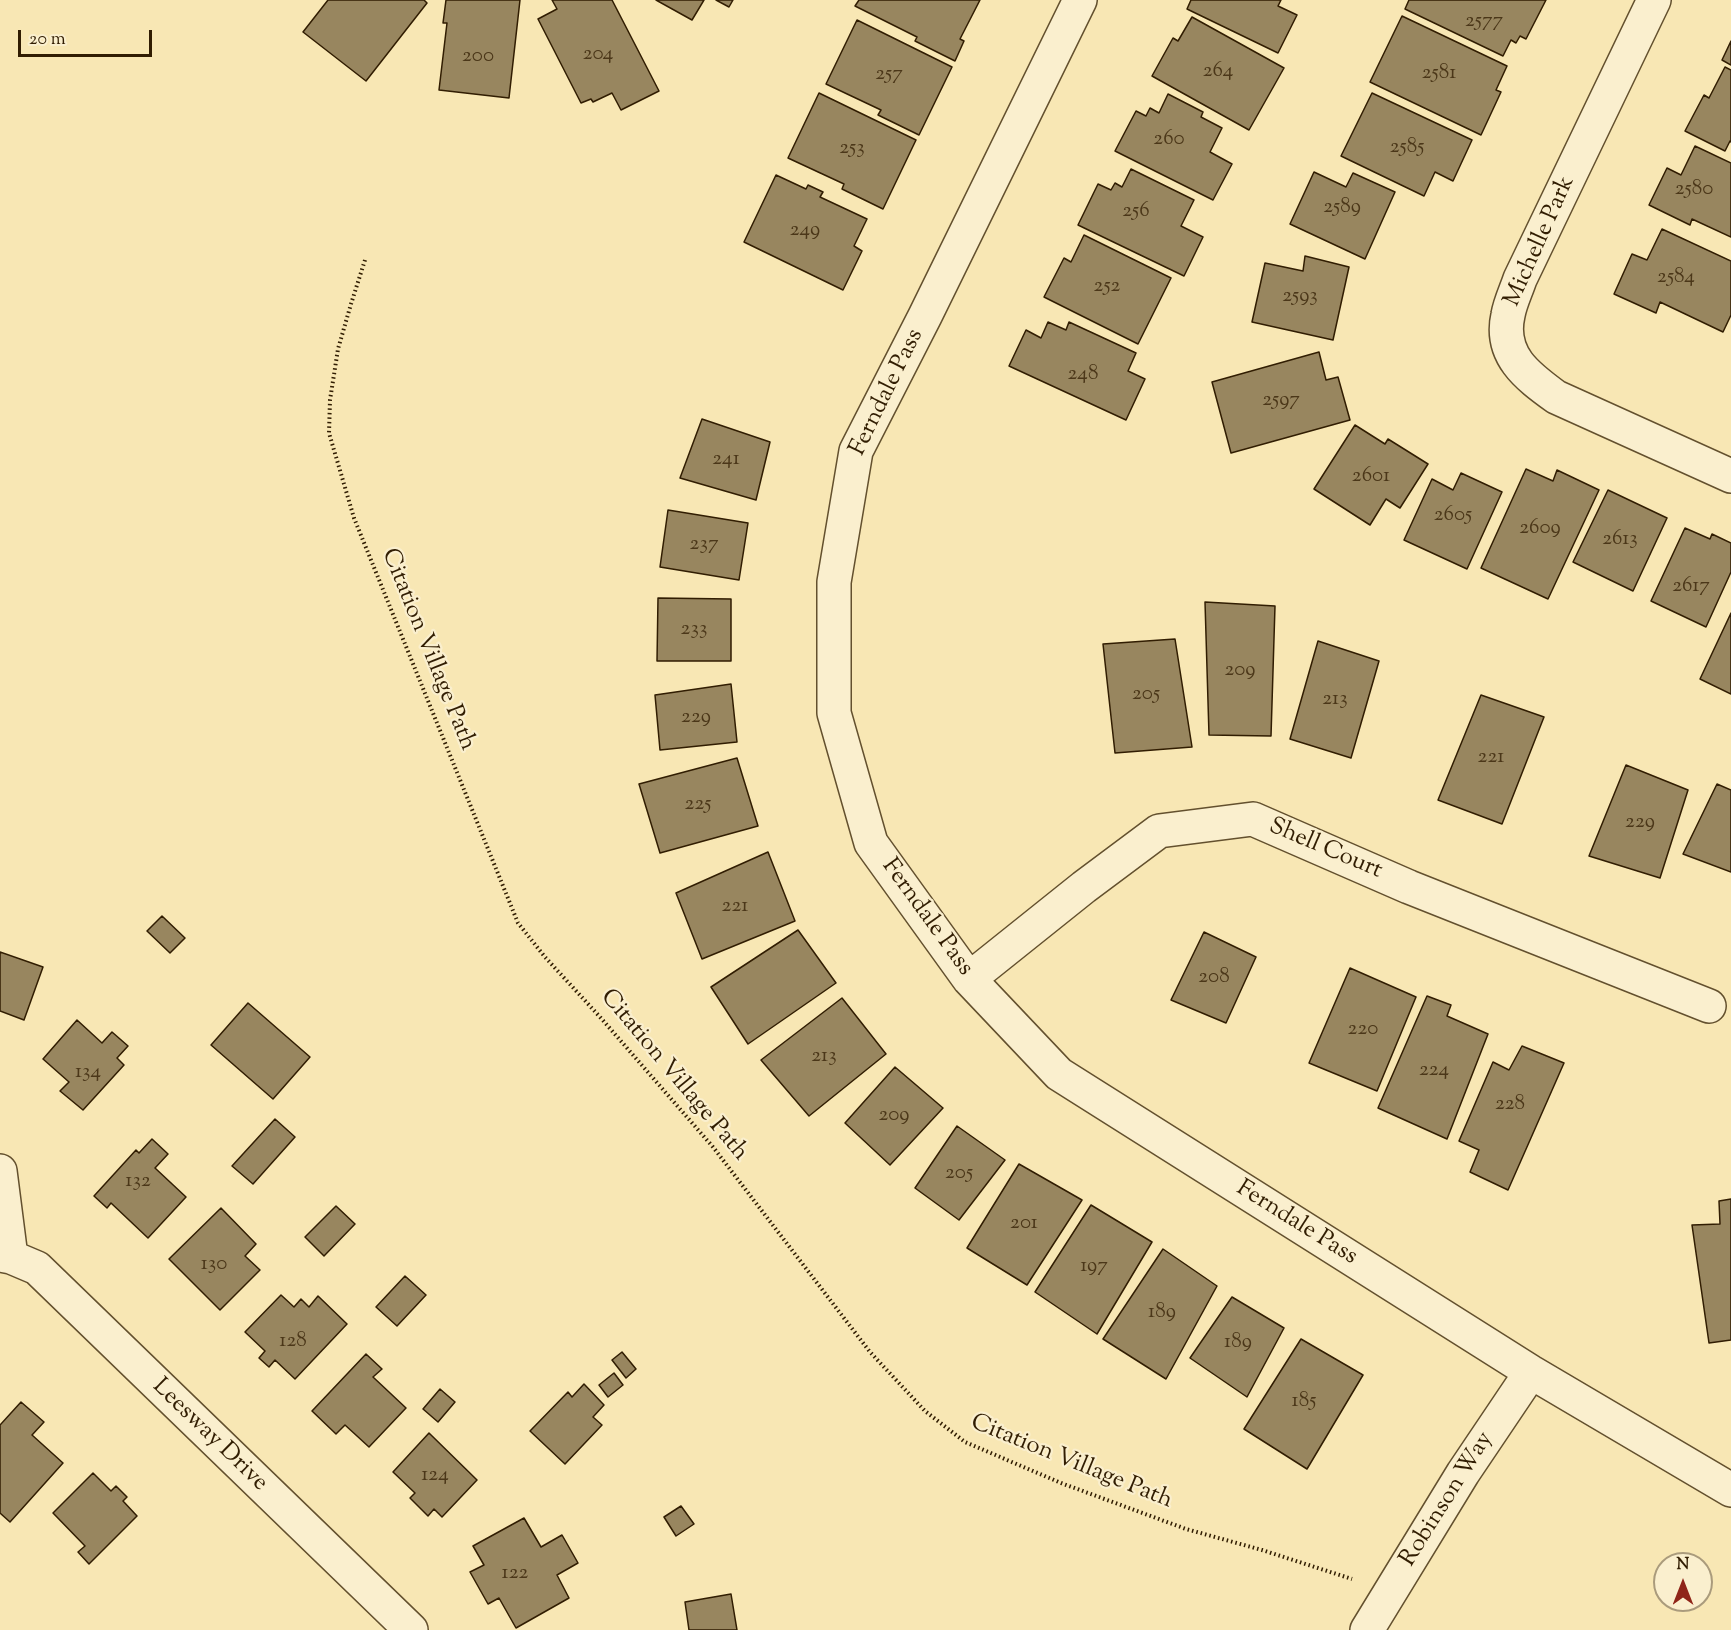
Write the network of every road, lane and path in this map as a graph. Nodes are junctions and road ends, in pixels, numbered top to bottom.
1 (1080, 0) edge
2 (1654, 0) edge
3 (365, 260) dead end
4 (1731, 476) edge
5 (969, 979) junction
6 (1709, 1006) dead end
7 (0, 1171) edge
8 (5, 1256) edge
9 (1531, 1371) junction
10 (1731, 1490) edge
11 (1385, 1600) junction
12 (411, 1630) edge
13 (1367, 1630) edge

1 - 5 street, Ferndale Pass
2 - 4 street, Michelle Park
3 - 11 path, Citation Village Path
5 - 6 street, Shell Court
5 - 9 street, Ferndale Pass
7 - 8 street
8 - 12 street, Leesway Drive
9 - 10 street, Ferndale Pass
9 - 11 street, Robinson Way
11 - 13 street, Robinson Way

